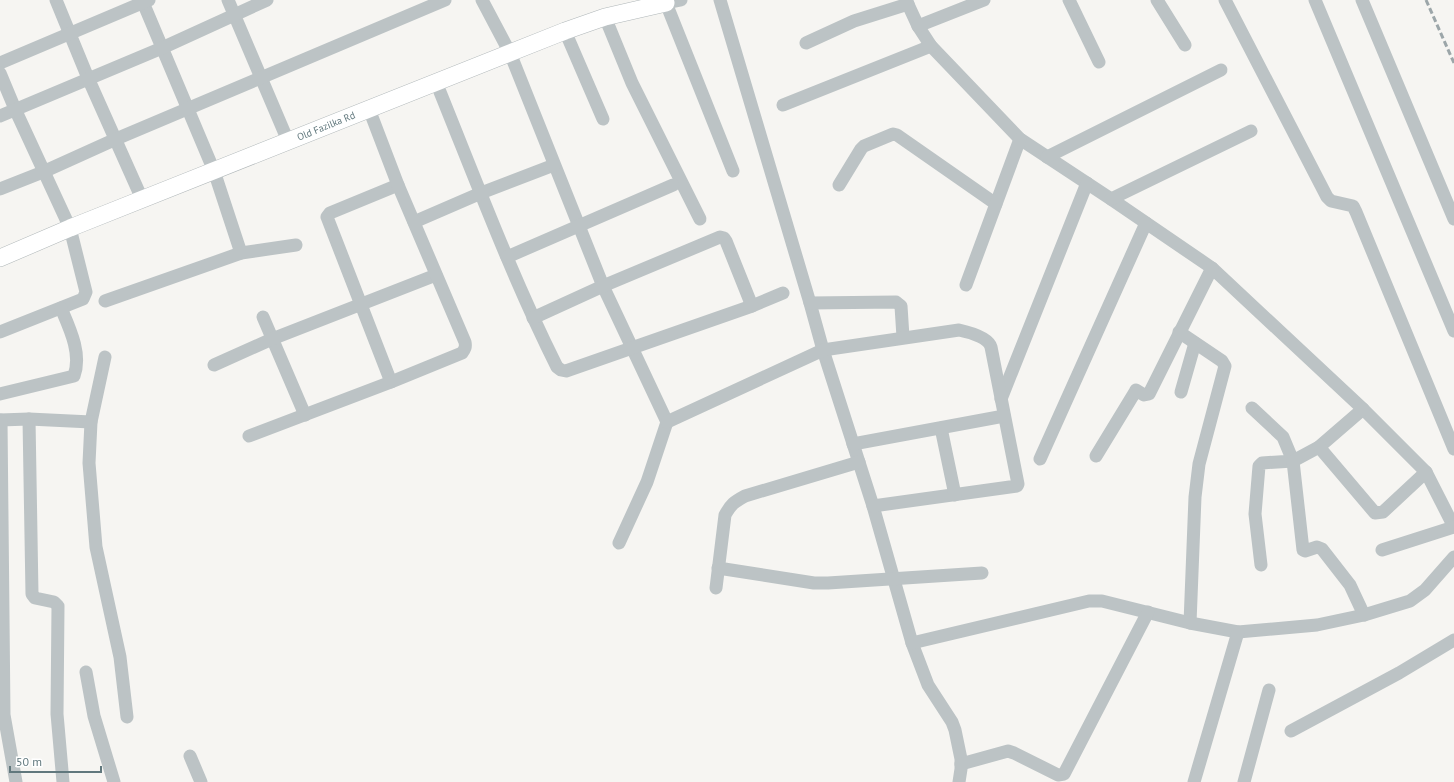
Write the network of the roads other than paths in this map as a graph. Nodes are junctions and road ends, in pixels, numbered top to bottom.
1 (56, 0) edge
2 (228, 0) edge
3 (267, 0) edge
4 (445, 0) edge
5 (482, 0) edge
6 (720, 0) edge
7 (984, 0) edge
8 (1069, 0) edge
9 (1157, 0) edge
10 (1225, 0) edge
11 (1314, 0) edge
12 (1362, 0) edge
13 (145, 1) edge
14 (664, 2) edge
15 (907, 2) edge
16 (233, 15) junction
17 (605, 17) junction
18 (918, 26) junction
19 (565, 31) junction
20 (70, 34) junction
21 (806, 42) dead end
22 (1185, 45) dead end
23 (931, 46) junction
24 (162, 48) junction
25 (510, 53) junction
26 (1099, 62) dead end
27 (0, 64) edge
28 (1222, 70) dead end
29 (0, 73) edge
30 (88, 78) junction
31 (260, 79) junction
32 (436, 82) junction
33 (783, 105) dead end
34 (15, 109) junction
35 (188, 109) junction
36 (369, 109) junction
37 (0, 116) edge
38 (603, 119) dead end
39 (1251, 131) dead end
40 (116, 139) junction
41 (1020, 140) junction
42 (288, 141) junction
43 (1047, 157) junction
44 (554, 165) junction
45 (214, 171) junction
46 (733, 171) dead end
47 (43, 172) junction
48 (1087, 183) junction
49 (398, 185) junction
50 (674, 185) dead end
51 (839, 185) dead end
52 (0, 189) edge
53 (481, 194) junction
54 (142, 199) junction
55 (1111, 199) junction
56 (996, 204) junction
57 (700, 219) dead end
58 (1454, 219) edge
59 (414, 222) junction
60 (1146, 223) junction
61 (579, 226) junction
62 (70, 228) junction
63 (296, 245) dead end
64 (242, 253) junction
65 (506, 257) junction
66 (0, 258) edge
67 (1212, 268) junction
68 (436, 275) junction
69 (966, 285) dead end
70 (603, 286) junction
71 (783, 293) dead end
72 (105, 301) dead end
73 (810, 303) junction
74 (361, 304) junction
75 (752, 306) junction
76 (61, 308) junction
77 (263, 317) dead end
78 (533, 318) junction
79 (0, 332) edge
80 (1179, 332) junction
81 (1454, 332) edge
82 (903, 337) junction
83 (272, 339) junction
84 (1195, 343) junction
85 (632, 347) junction
86 (822, 350) junction
87 (105, 357) dead end
88 (214, 365) dead end
89 (391, 382) junction
90 (1181, 392) dead end
91 (0, 394) edge
92 (1001, 399) junction
93 (1252, 408) dead end
94 (1362, 409) junction
95 (305, 415) junction
96 (1004, 416) junction
97 (29, 419) junction
98 (0, 420) edge
99 (91, 422) junction
100 (667, 422) junction
101 (941, 428) junction
102 (249, 436) dead end
103 (853, 444) junction
104 (1319, 447) junction
105 (1454, 449) edge
106 (1096, 456) dead end
107 (1040, 459) dead end
108 (1293, 461) junction
109 (859, 462) junction
110 (1426, 472) junction
111 (955, 495) junction
112 (873, 506) junction
113 (1454, 527) edge
114 (619, 543) dead end
115 (1382, 550) dead end
116 (1454, 557) edge
117 (1261, 565) dead end
118 (718, 568) junction
119 (982, 573) dead end
120 (893, 578) junction
121 (716, 588) dead end
122 (1148, 612) junction
123 (1364, 615) junction
124 (1190, 623) junction
125 (1238, 632) junction
126 (1454, 640) edge
127 (912, 643) junction
128 (86, 672) dead end
129 (1269, 690) dead end
130 (2, 715) edge
131 (127, 717) dead end
132 (1291, 732) dead end
133 (190, 756) dead end
134 (961, 764) junction
135 (16, 782) edge
136 (62, 782) edge
137 (114, 782) edge
138 (201, 782) edge
139 (959, 782) edge
140 (1194, 782) edge
141 (1244, 782) edge

1 - 20 street
2 - 16 street
3 - 16 street
4 - 31 street
5 - 25 street
6 - 73 street
7 - 18 street
8 - 26 street
9 - 22 street
10 - 105 street
11 - 81 street
12 - 58 street
13 - 20 street
13 - 24 street
14 - 17 main road, Old Fazilka Rd
14 - 46 street
15 - 18 street
15 - 21 street
16 - 24 street
16 - 31 street
17 - 19 main road, Old Fazilka Rd
17 - 57 street
18 - 23 street
19 - 25 main road, Old Fazilka Rd
19 - 38 street
20 - 27 street
20 - 30 street
23 - 33 street
23 - 41 street
24 - 30 street
24 - 35 street
25 - 32 main road, Old Fazilka Rd
25 - 44 street
28 - 43 street
29 - 34 street
30 - 34 street
30 - 40 street
31 - 35 street
31 - 42 street
32 - 36 main road, Old Fazilka Rd
32 - 53 street
34 - 37 street
34 - 47 street
35 - 40 street
35 - 45 street
36 - 42 main road, Old Fazilka Rd
36 - 49 street
39 - 55 street
40 - 47 street
40 - 54 street
41 - 43 street
41 - 56 street
42 - 45 main road, Old Fazilka Rd
43 - 48 street
44 - 53 street
44 - 61 street
45 - 54 main road, Old Fazilka Rd
45 - 64 street
47 - 52 street
47 - 62 street
48 - 55 street
48 - 92 street
49 - 59 street
49 - 74 street
50 - 61 street
51 - 56 street
53 - 59 street
53 - 65 street
54 - 62 main road, Old Fazilka Rd
55 - 60 street
56 - 69 street
59 - 68 street
60 - 67 street
60 - 107 street
61 - 65 street
61 - 70 street
62 - 66 main road, Old Fazilka Rd
62 - 76 street
63 - 64 street
64 - 72 street
65 - 78 street
67 - 80 street
67 - 94 street
68 - 74 street
68 - 89 street
70 - 75 street
70 - 78 street
70 - 85 street
71 - 75 street
73 - 82 street
73 - 86 street
74 - 83 street
74 - 89 street
75 - 85 street
76 - 79 street
76 - 91 street
77 - 83 street
78 - 85 street
80 - 84 street
80 - 106 street
82 - 86 street
82 - 92 street
83 - 88 street
83 - 95 street
84 - 90 street
84 - 124 street
85 - 100 street
86 - 100 street
86 - 103 street
87 - 99 street
89 - 95 street
92 - 96 street
93 - 108 street
94 - 104 street
94 - 110 street
95 - 102 street
96 - 101 street
96 - 111 street
97 - 98 street
97 - 99 street
97 - 136 street
98 - 130 street
99 - 131 street
100 - 114 street
101 - 103 street
101 - 111 street
103 - 109 street
104 - 108 street
104 - 110 street
108 - 117 street
108 - 123 street
109 - 112 street
109 - 118 street
110 - 113 street
111 - 112 street
112 - 120 street
113 - 115 street
116 - 123 street
118 - 120 street
118 - 121 street
119 - 120 street
120 - 127 street
122 - 124 street
122 - 127 street
122 - 134 street
123 - 125 street
124 - 125 street
125 - 140 street
126 - 132 street
127 - 134 street
128 - 137 street
129 - 141 street
130 - 135 street
133 - 138 street
134 - 139 street

